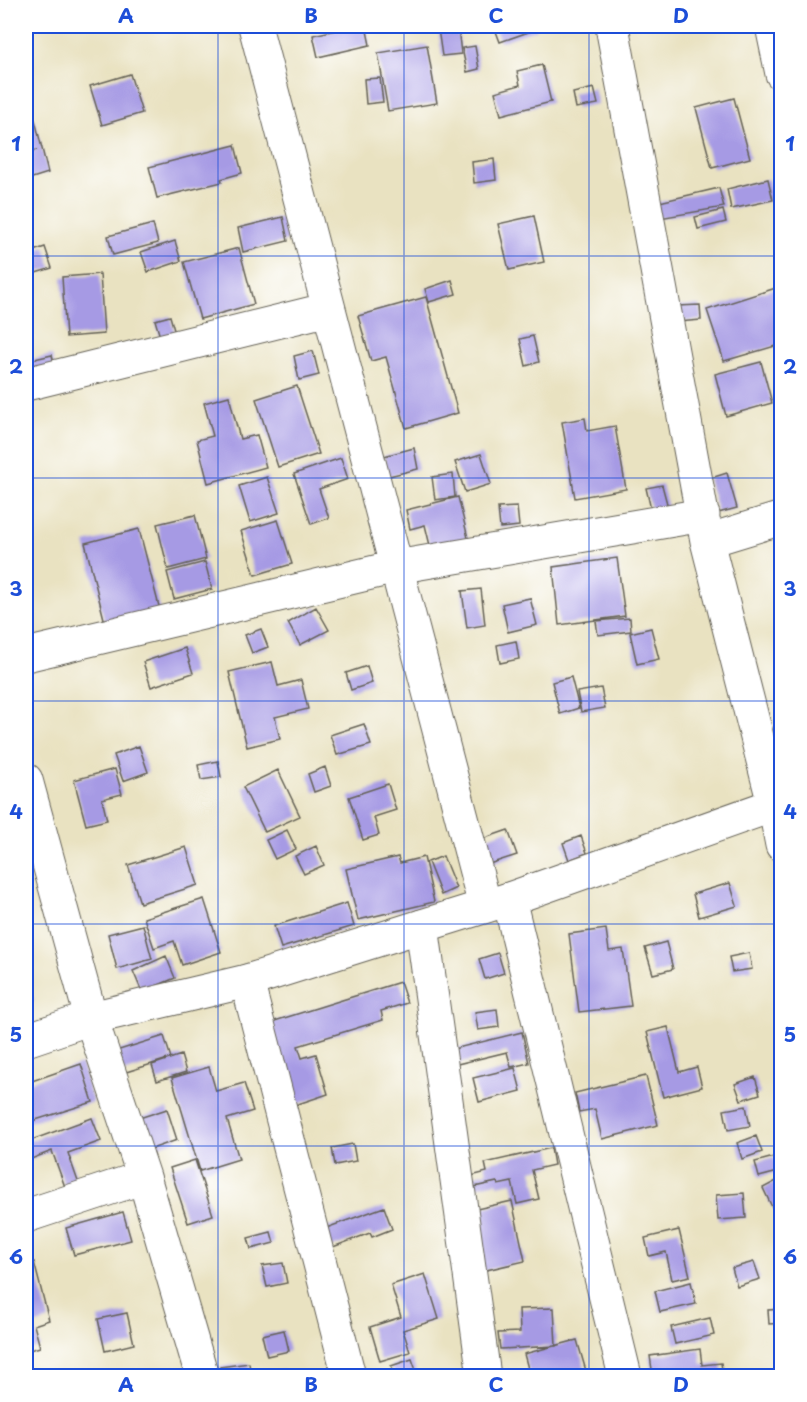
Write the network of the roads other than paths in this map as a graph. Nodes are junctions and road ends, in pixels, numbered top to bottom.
1 (255, 26) edge
2 (612, 26) edge
3 (772, 26) edge
4 (782, 74) edge
5 (329, 309) junction
6 (26, 384) edge
7 (782, 518) edge
8 (705, 528) junction
9 (396, 567) junction
10 (26, 655) edge
11 (26, 780) edge
12 (778, 803) edge
13 (782, 845) edge
14 (497, 902) junction
15 (422, 926) junction
16 (247, 981) junction
17 (91, 1018) junction
18 (26, 1040) edge
19 (144, 1177) junction
20 (26, 1216) edge
21 (202, 1377) edge
22 (349, 1377) edge
23 (484, 1377) edge
24 (625, 1377) edge

1 - 5 street
2 - 8 street
3 - 4 street
5 - 6 street
5 - 9 street
7 - 8 street
8 - 9 street
8 - 12 street
9 - 10 street
9 - 14 street
11 - 17 street
12 - 13 street
12 - 14 street
14 - 15 street
14 - 24 street
15 - 16 street
15 - 23 street
16 - 17 street
16 - 22 street
17 - 18 street
17 - 19 street
19 - 20 street
19 - 21 street

